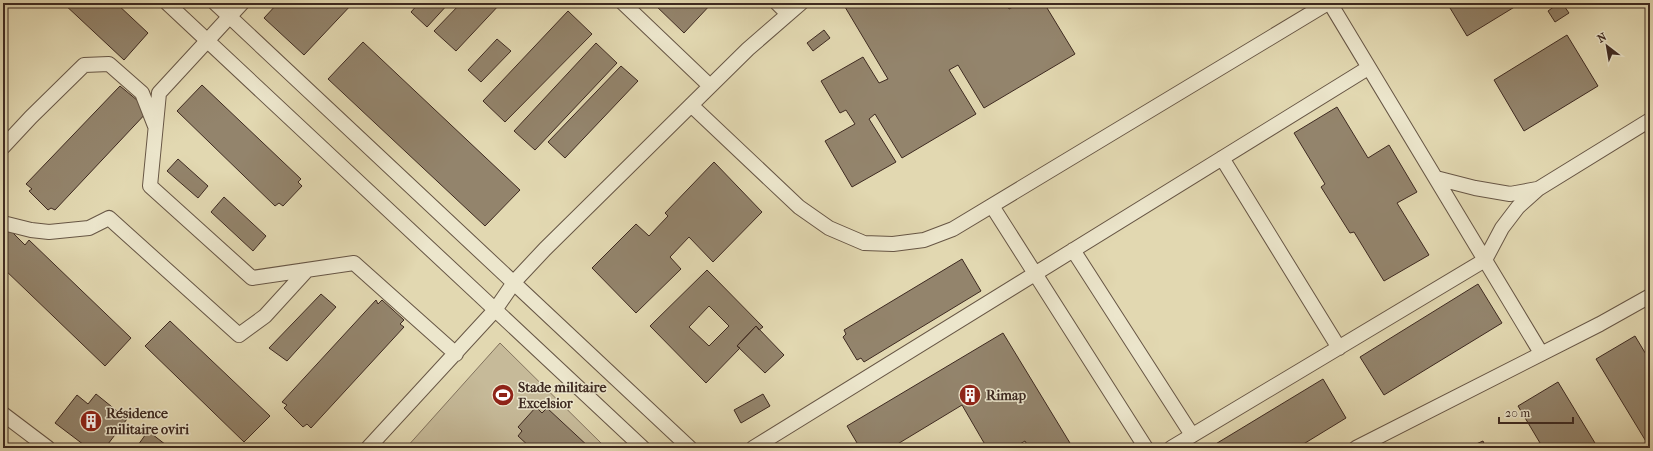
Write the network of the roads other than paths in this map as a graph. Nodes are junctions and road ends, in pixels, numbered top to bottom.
1 (167, 3) edge
2 (215, 3) edge
3 (242, 3) edge
4 (623, 3) edge
5 (776, 3) edge
6 (801, 3) edge
7 (1329, 3) edge
8 (788, 14) junction
9 (230, 16) junction
10 (207, 40) junction
11 (1368, 68) junction
12 (710, 86) junction
13 (691, 105) junction
14 (1650, 120) edge
15 (156, 128) junction
16 (3, 147) edge
17 (1222, 158) junction
18 (1436, 178) junction
19 (1538, 189) junction
20 (992, 206) junction
21 (3, 222) edge
22 (1073, 250) junction
23 (1485, 260) junction
24 (307, 270) junction
25 (1035, 274) junction
26 (514, 283) junction
27 (1650, 296) edge
28 (496, 310) junction
29 (1338, 348) junction
30 (1541, 353) junction
31 (456, 354) junction
32 (3, 414) edge
33 (1192, 435) junction
34 (48, 448) edge
35 (368, 448) edge
36 (643, 448) edge
37 (690, 448) edge
38 (753, 448) edge
39 (1146, 448) edge
40 (1171, 448) edge
41 (1356, 448) edge

1 - 10 lane
2 - 9 lane
3 - 9 lane
4 - 12 lane
5 - 8 lane
6 - 8 lane
7 - 11 lane
7 - 20 lane
8 - 12 lane
9 - 10 lane
9 - 26 lane
10 - 15 lane
10 - 28 lane
11 - 17 lane
11 - 18 lane
12 - 13 lane
13 - 20 lane
13 - 26 lane
14 - 19 lane
15 - 16 lane
15 - 24 lane
17 - 22 lane
17 - 29 lane
18 - 19 lane
18 - 23 lane
19 - 23 lane
20 - 25 lane
21 - 24 lane
22 - 25 lane
22 - 33 lane
23 - 29 lane
23 - 30 lane
24 - 31 lane
25 - 38 lane
25 - 39 lane
26 - 28 lane
26 - 37 lane
27 - 30 lane
28 - 31 lane
28 - 36 lane
29 - 33 lane
30 - 41 lane
31 - 35 lane
32 - 34 lane
33 - 40 lane

